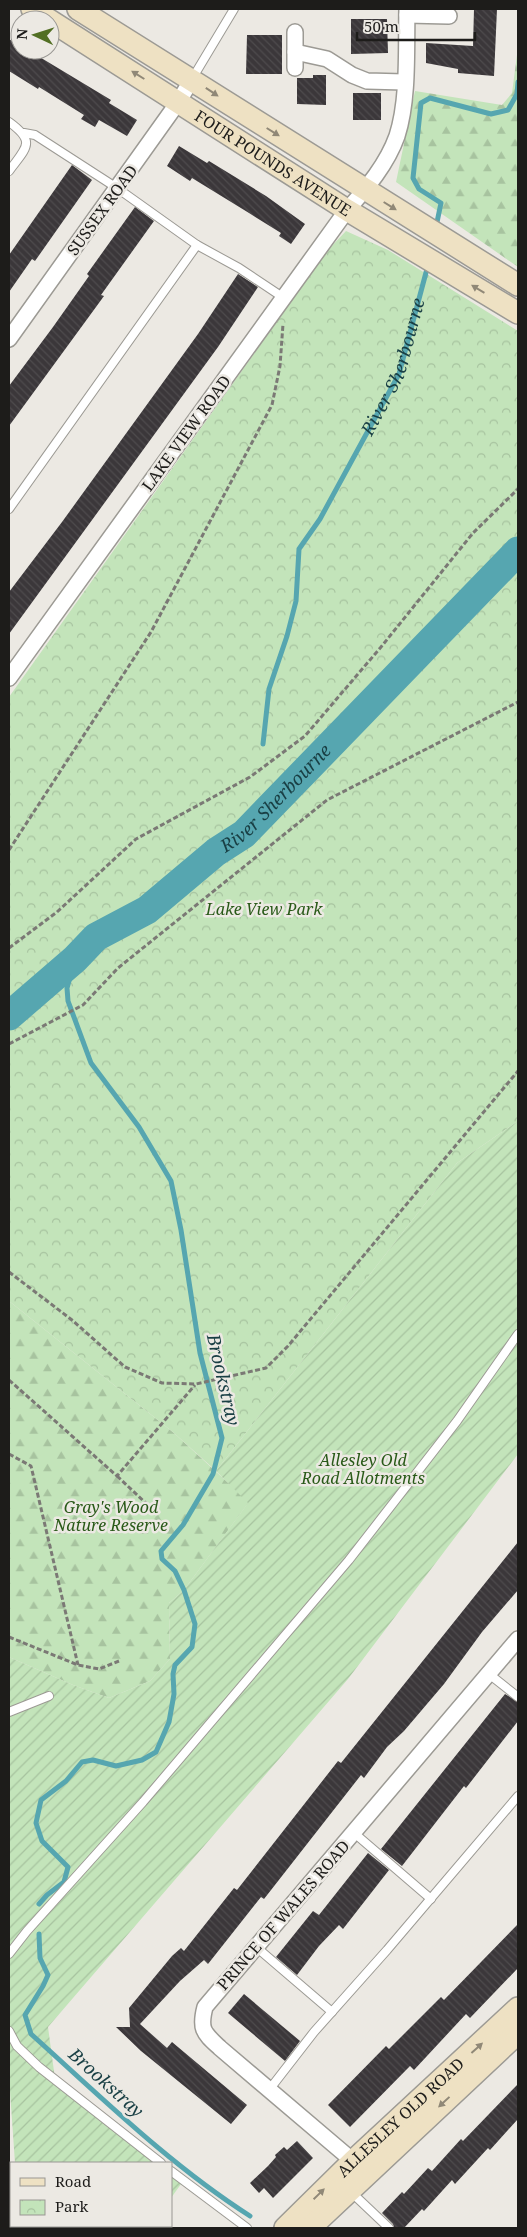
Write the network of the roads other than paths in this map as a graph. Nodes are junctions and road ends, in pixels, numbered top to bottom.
1 (32, 9) edge
2 (78, 9) edge
3 (234, 9) edge
4 (407, 12) edge
5 (449, 16) dead end
6 (295, 32) dead end
7 (295, 52) junction
8 (295, 68) dead end
9 (192, 79) junction
10 (404, 82) junction
11 (179, 101) junction
12 (9, 122) edge
13 (24, 133) junction
14 (9, 172) edge
15 (117, 188) junction
16 (365, 190) junction
17 (347, 210) junction
18 (197, 245) junction
19 (518, 285) edge
20 (284, 298) junction
21 (518, 313) edge
22 (9, 339) edge
23 (9, 509) edge
24 (9, 678) edge
25 (518, 1334) edge
26 (518, 1639) edge
27 (489, 1674) junction
28 (49, 1696) dead end
29 (518, 1697) edge
30 (9, 1712) edge
31 (518, 1796) edge
32 (353, 1832) junction
33 (431, 1899) junction
34 (255, 1946) junction
35 (9, 1954) edge
36 (518, 2008) edge
37 (332, 2012) junction
38 (9, 2031) edge
39 (518, 2033) edge
40 (270, 2090) junction
41 (160, 2162) edge
42 (359, 2168) junction
43 (172, 2172) edge
44 (349, 2190) junction
45 (247, 2228) edge
46 (285, 2228) edge
47 (310, 2228) edge
48 (389, 2228) edge

11 -> 1 main road, FOUR POUNDS AVENUE
2 - 9 main road, FOUR POUNDS AVENUE
3 - 9 lane
4 - 5 street
4 - 10 street, LAKE VIEW ROAD
6 - 7 street
7 - 8 street
7 - 10 street
9 - 11 street, SUSSEX ROAD
9 -> 16 main road, FOUR POUNDS AVENUE
10 - 16 street, LAKE VIEW ROAD
11 - 15 street, SUSSEX ROAD
11 - 17 main road, FOUR POUNDS AVENUE
12 - 13 lane
13 - 14 lane
13 - 15 lane
15 - 18 lane
15 - 22 street, SUSSEX ROAD
16 - 17 street, LAKE VIEW ROAD
16 -> 19 main road, FOUR POUNDS AVENUE
17 - 20 street, LAKE VIEW ROAD
21 -> 17 main road, FOUR POUNDS AVENUE
18 - 20 lane
18 - 23 lane
20 - 24 street, LAKE VIEW ROAD
25 - 35 lane
26 - 27 street, PRINCE OF WALES ROAD
27 - 29 lane
27 - 32 street, PRINCE OF WALES ROAD
28 - 30 lane
31 - 33 lane
32 - 33 lane
32 - 34 street, PRINCE OF WALES ROAD
33 - 37 lane
34 - 37 lane
34 - 40 street, PRINCE OF WALES ROAD
42 -> 36 main road, ALLESLEY OLD ROAD
37 - 40 lane
38 - 41 lane
39 -> 42 main road, ALLESLEY OLD ROAD
40 - 42 street, PRINCE OF WALES ROAD
42 - 44 main road, ALLESLEY OLD ROAD
46 -> 42 main road, ALLESLEY OLD ROAD
43 - 45 lane
44 - 47 main road, ALLESLEY OLD ROAD
44 - 48 lane

